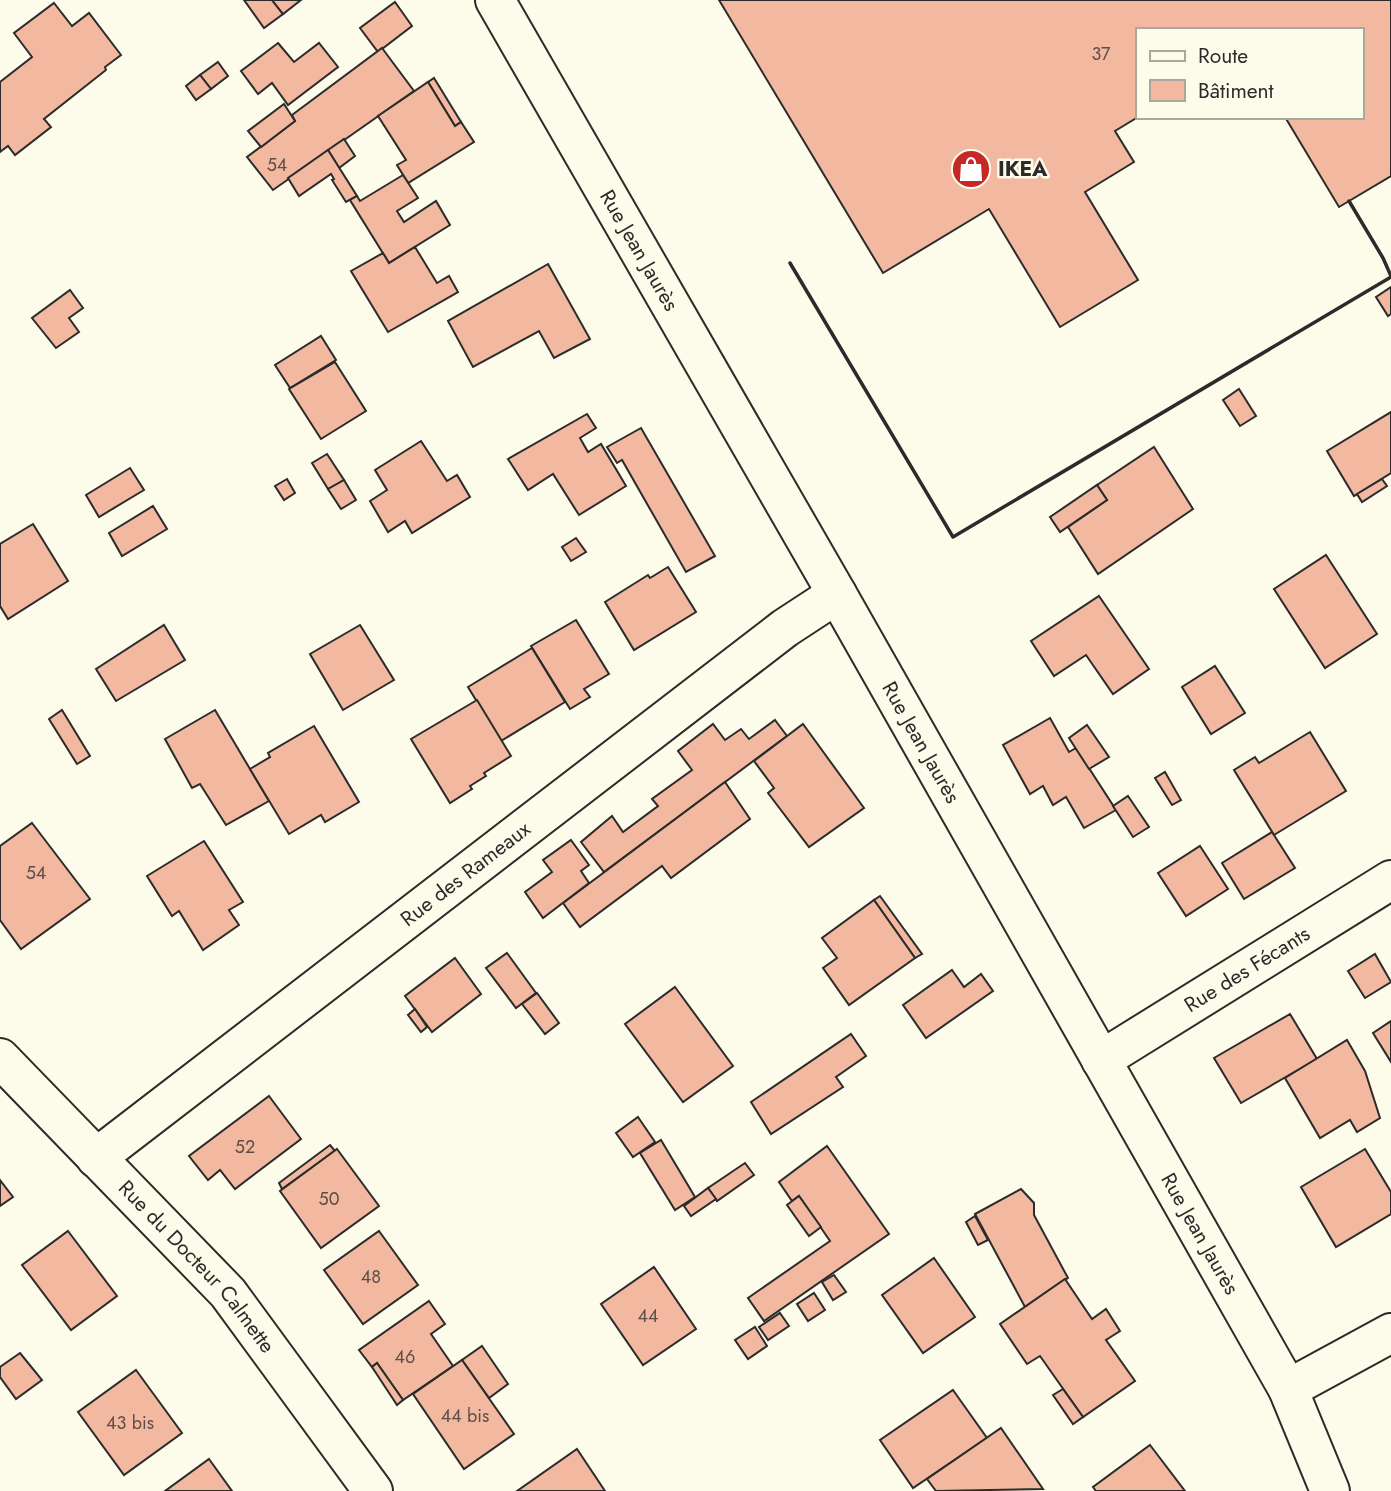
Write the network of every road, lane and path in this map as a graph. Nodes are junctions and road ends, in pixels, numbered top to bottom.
1 (495, 0) edge
2 (837, 594) junction
3 (1391, 880) edge
4 (0, 1058) edge
5 (1101, 1060) junction
6 (96, 1158) junction
7 (1391, 1333) edge
8 (1288, 1389) junction
9 (373, 1491) edge
10 (1330, 1491) edge

1 - 2 street, Rue Jean Jaurès
2 - 5 street, Rue Jean Jaurès
2 - 6 street, Rue des Rameaux
3 - 5 street, Rue des Fécants
4 - 6 street, Rue du Docteur Calmette
5 - 8 street, Rue Jean Jaurès
6 - 9 street, Rue du Docteur Calmette
7 - 8 street
8 - 10 street, Rue Jean Jaurès

